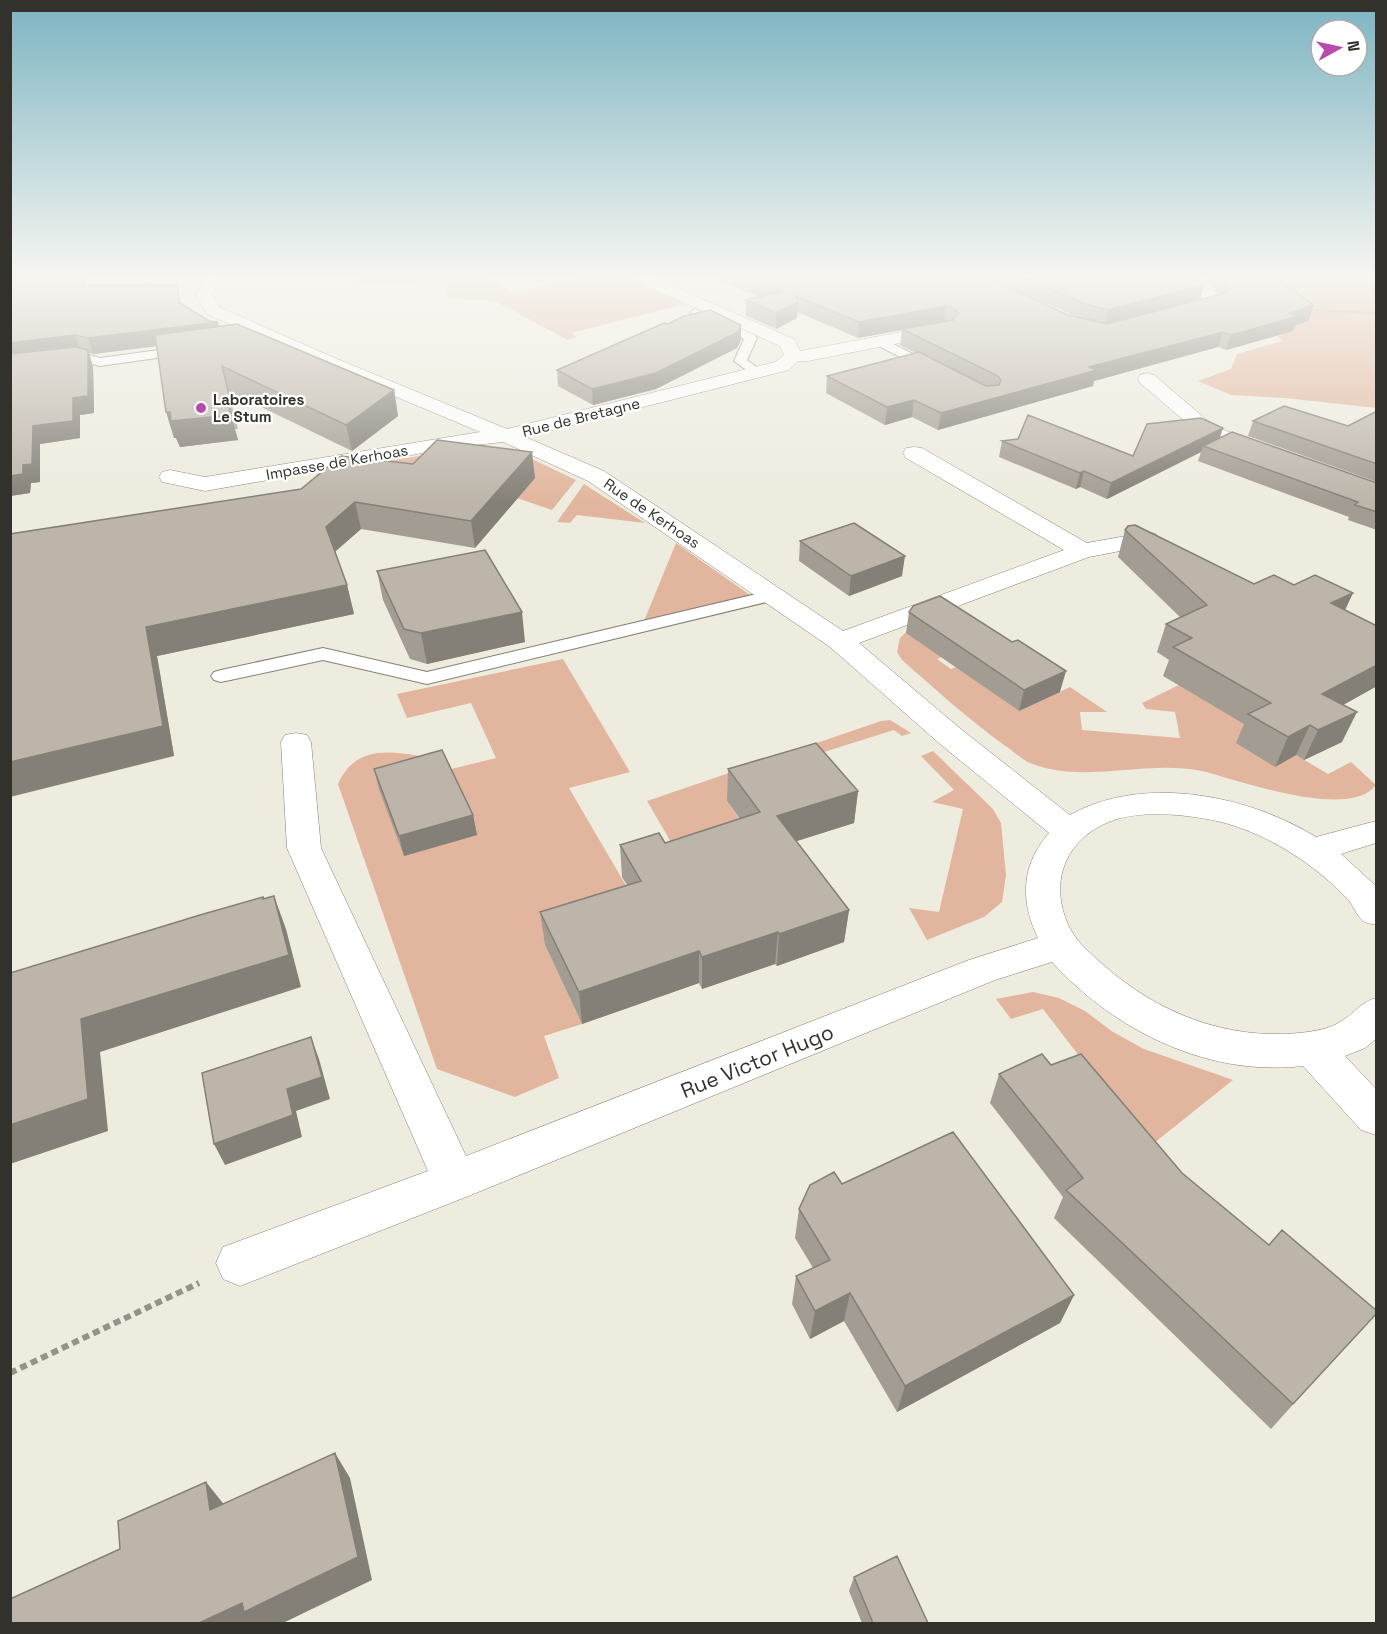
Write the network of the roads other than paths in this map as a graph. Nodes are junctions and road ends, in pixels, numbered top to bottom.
1 (174, 351) edge
2 (292, 351) edge
3 (746, 351) edge
4 (791, 351) edge
5 (833, 351) edge
6 (899, 351) edge
7 (793, 356) junction
8 (10, 365) edge
9 (757, 372) junction
10 (950, 377) edge
11 (1147, 379) dead end
12 (505, 436) junction
13 (914, 453) dead end
14 (1287, 459) edge
15 (170, 477) dead end
16 (1148, 539) edge
17 (1083, 551) junction
18 (773, 595) junction
19 (840, 641) junction
20 (220, 676) dead end
21 (296, 742) dead end
22 (1068, 831) junction
23 (1377, 832) edge
24 (1313, 850) junction
25 (1377, 912) edge
26 (1060, 945) junction
27 (1377, 1014) edge
28 (1313, 1048) junction
29 (1377, 1117) edge
30 (455, 1181) junction
31 (240, 1263) road end

1 - 8 lane
2 - 12 street, Rue de Kerhoas
3 - 9 lane
4 - 7 street
5 - 7 street, Rue de Bretagne
6 - 10 lane
7 - 9 street, Rue de Bretagne
9 - 12 street, Rue de Bretagne
11 - 14 street
12 - 15 street, Impasse de Kerhoas
12 - 18 street, Rue de Kerhoas
13 - 17 street
16 - 17 street
17 - 19 street
18 - 19 street, Rue de Kerhoas
18 - 20 lane
19 - 22 street, Rue de Kerhoas
21 - 30 street
22 - 24 street
22 - 26 street
23 - 24 street
24 - 25 street
26 - 28 street
26 - 30 street, Rue Victor Hugo
27 - 28 street
28 - 29 street
30 - 31 street, Rue Victor Hugo

